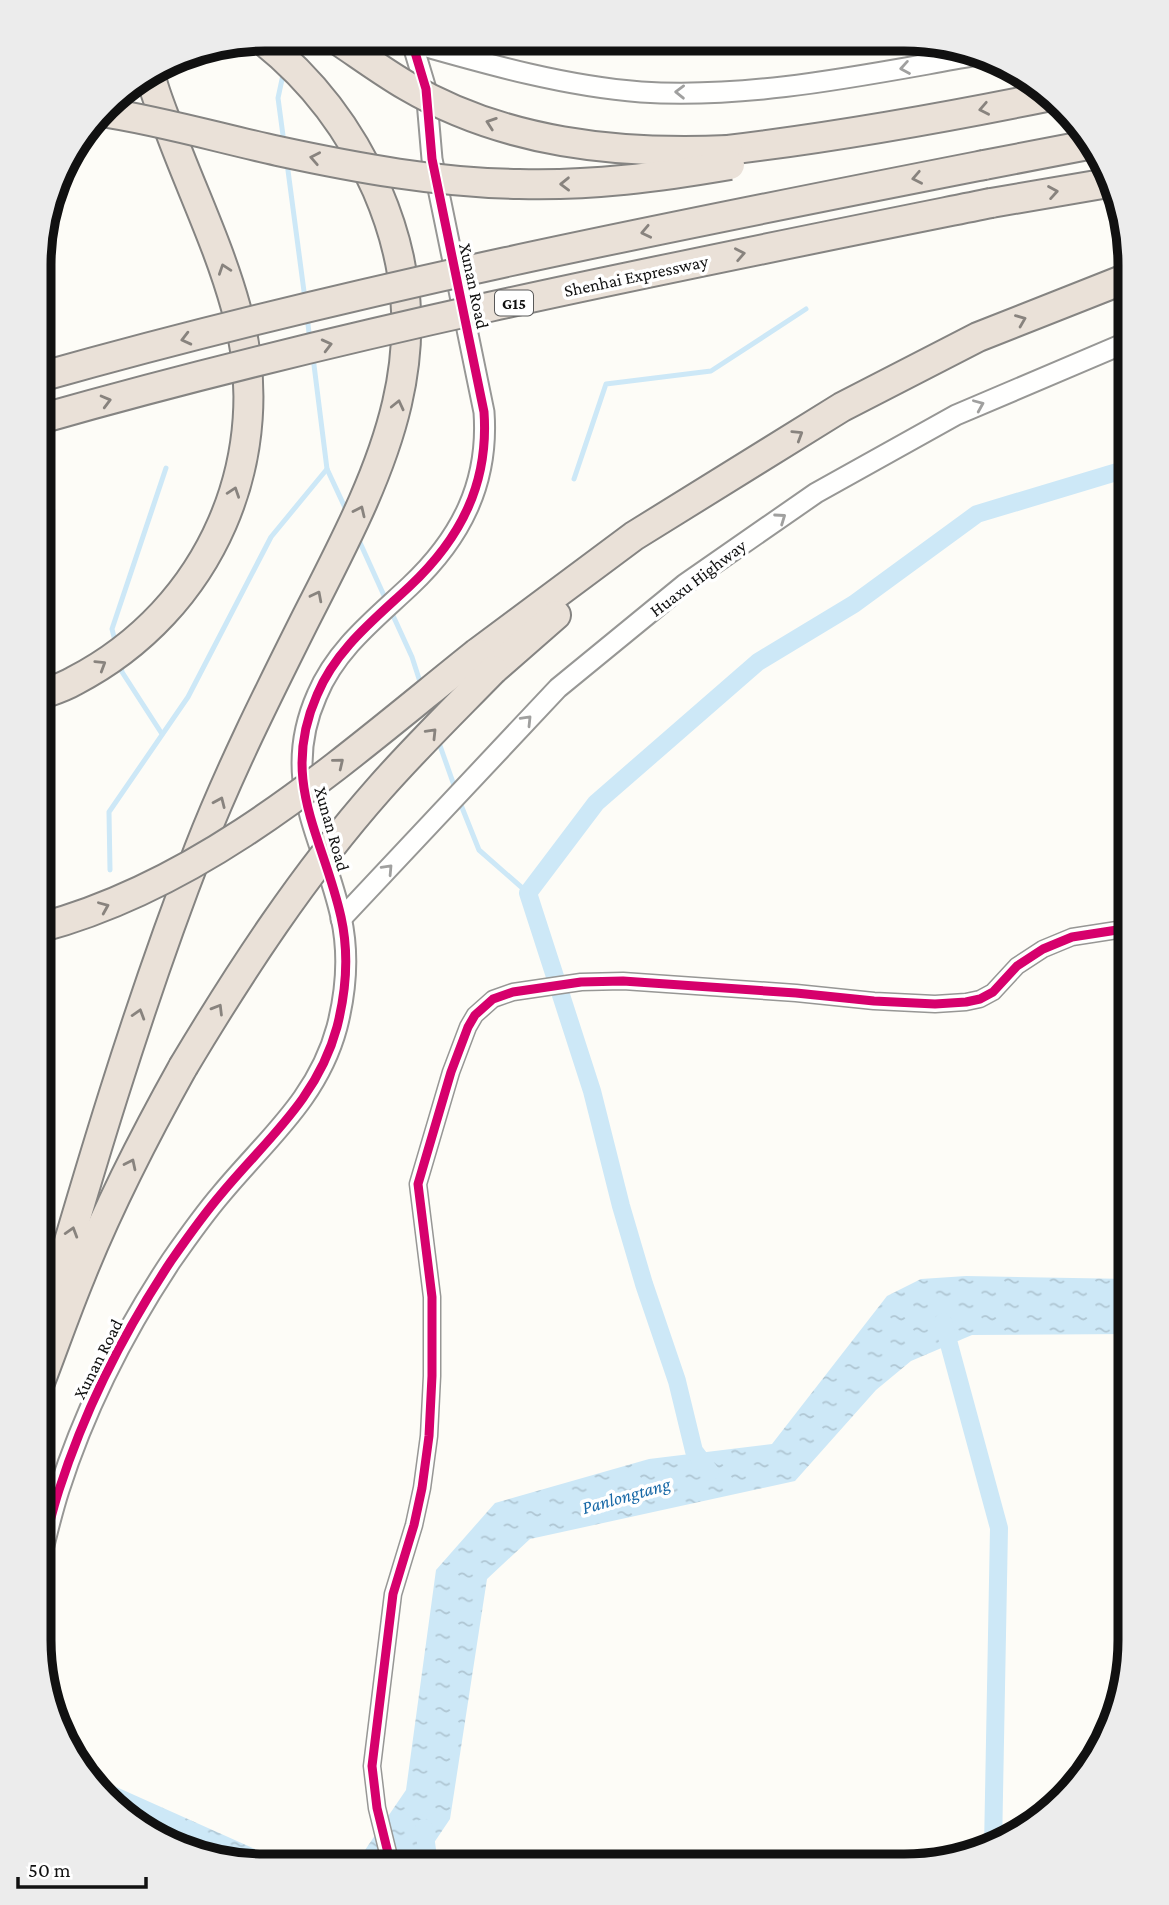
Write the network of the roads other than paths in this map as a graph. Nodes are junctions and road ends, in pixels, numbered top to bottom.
1 (276, 51) edge
2 (354, 51) edge
3 (415, 51) edge
4 (448, 51) edge
5 (960, 58) edge
6 (153, 82) edge
7 (1039, 98) edge
8 (113, 114) edge
9 (1082, 146) edge
10 (729, 157) junction
11 (1102, 184) edge
12 (1118, 282) edge
13 (1118, 346) edge
14 (51, 374) edge
15 (51, 416) edge
16 (485, 662) junction
17 (51, 691) edge
18 (341, 919) junction
19 (51, 925) edge
20 (1118, 930) edge
21 (51, 1303) edge
22 (51, 1354) edge
23 (51, 1520) edge
24 (388, 1854) edge

21 -> 1 highway
10 -> 2 highway, bridge
3 - 18 street, Xunan Road
5 -> 4 street
17 -> 6 highway
7 -> 10 highway
10 -> 8 highway, bridge
9 -> 14 highway, G15, bridge
15 -> 11 highway, Shenhai Expressway / G15, bridge
16 -> 12 highway
18 -> 13 street, Huaxu Highway
19 -> 16 highway, bridge
22 -> 16 highway, bridge
18 - 23 street, Xunan Road
20 - 24 street

